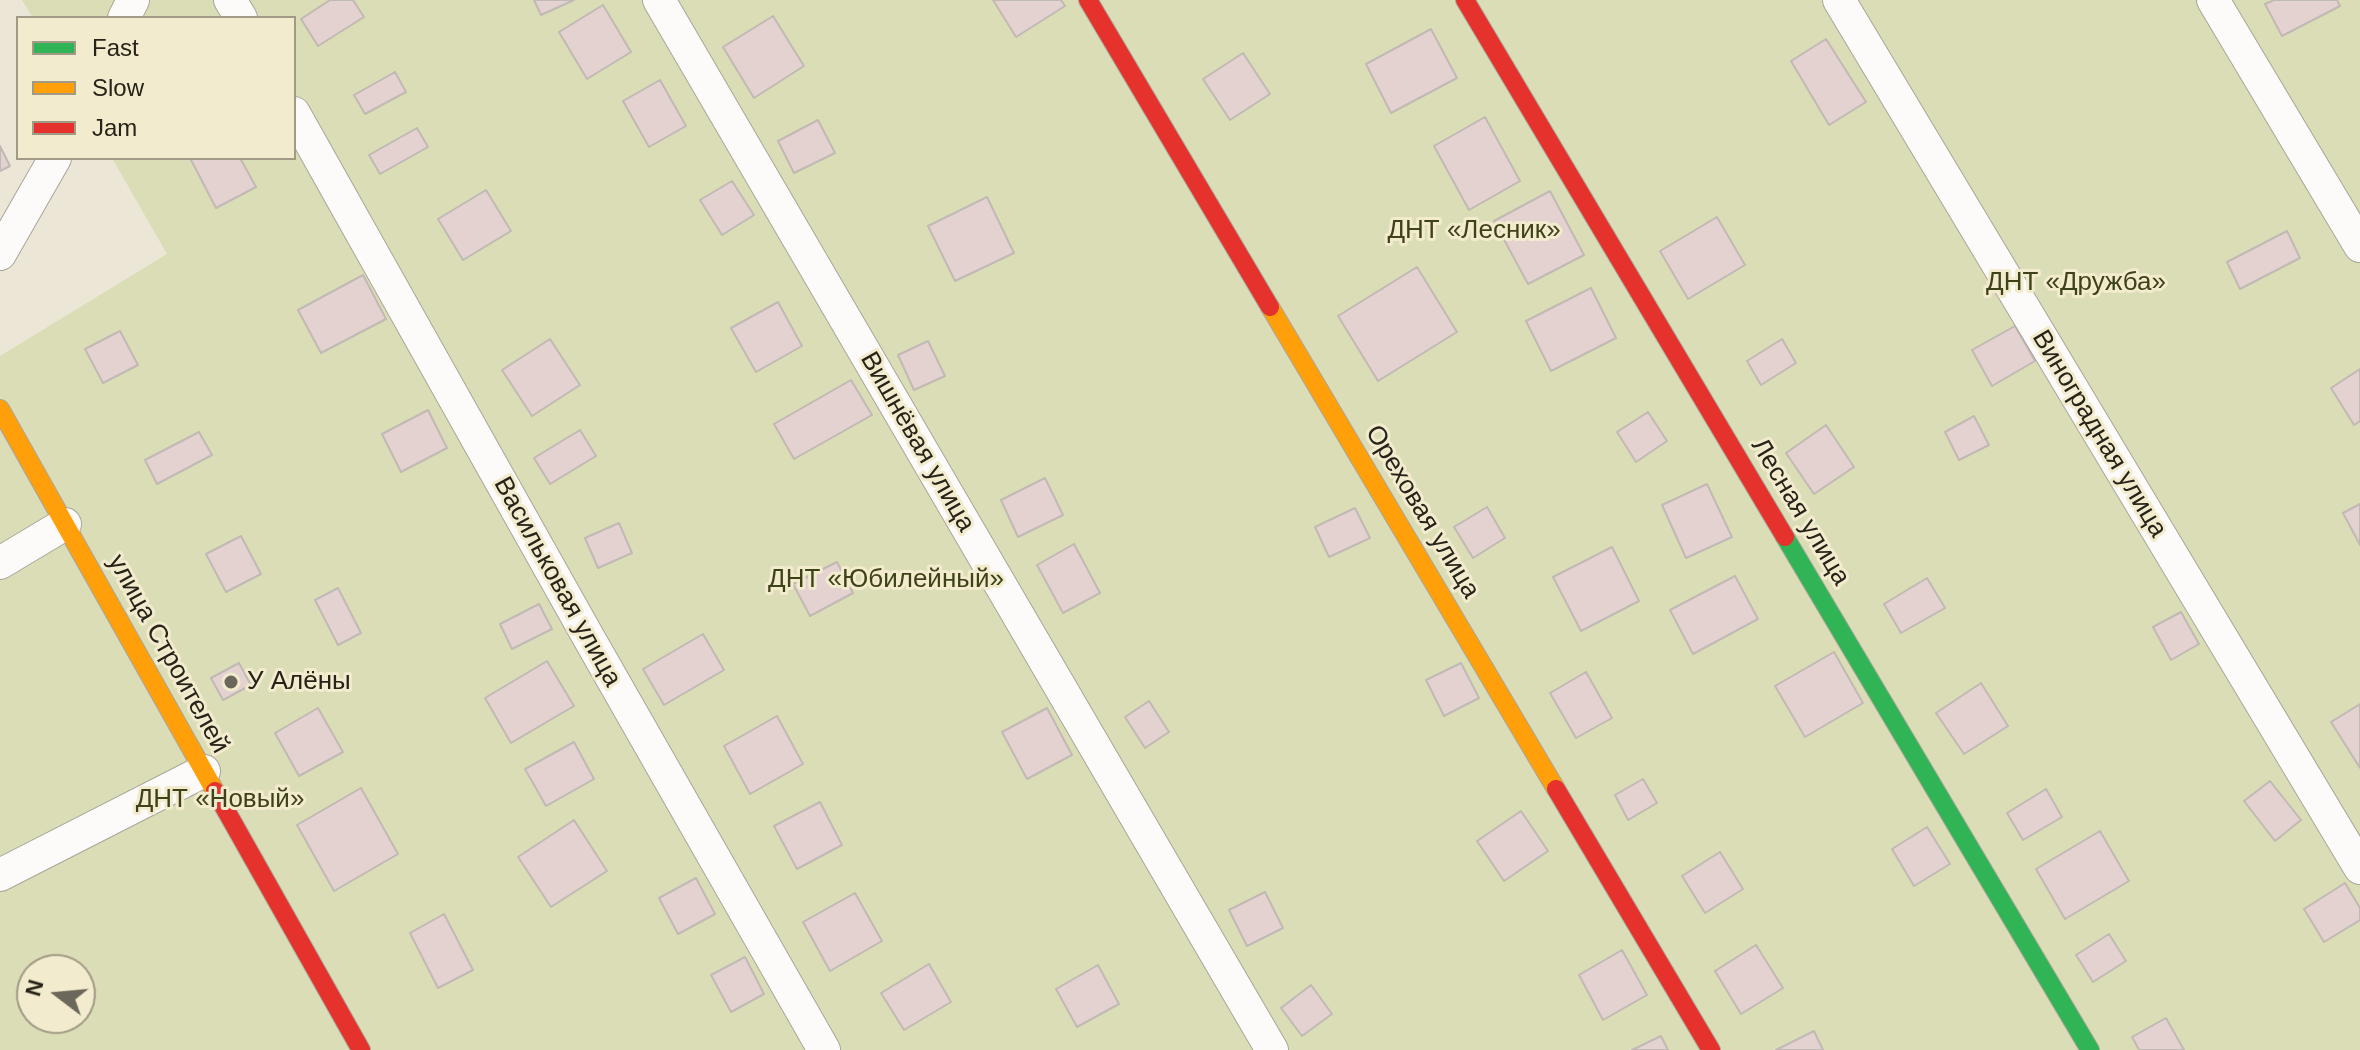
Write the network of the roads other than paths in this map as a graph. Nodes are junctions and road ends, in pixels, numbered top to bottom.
1 (659, 0) edge
2 (1088, 0) edge
3 (1465, 0) edge
4 (1839, 0) edge
5 (2213, 0) edge
6 (296, 117) edge
7 (54, 160) edge
8 (2360, 246) edge
9 (0, 254) edge
10 (0, 409) edge
11 (65, 524) junction
12 (0, 563) edge
13 (204, 771) junction
14 (2360, 868) edge
15 (0, 875) edge
16 (361, 1050) edge
17 (824, 1050) edge
18 (1272, 1050) edge
19 (1711, 1050) edge
20 (2090, 1050) edge

1 - 18 street, Вишнёвая улица
2 - 19 street, Ореховая улица
3 - 20 street, Лесная улица
4 - 14 street, Виноградная улица
5 - 8 street
6 - 17 street, Васильковая улица
7 - 9 street
10 - 11 street, улица Строителей
11 - 12 street
11 - 13 street, улица Строителей
13 - 15 street
13 - 16 street, улица Строителей

